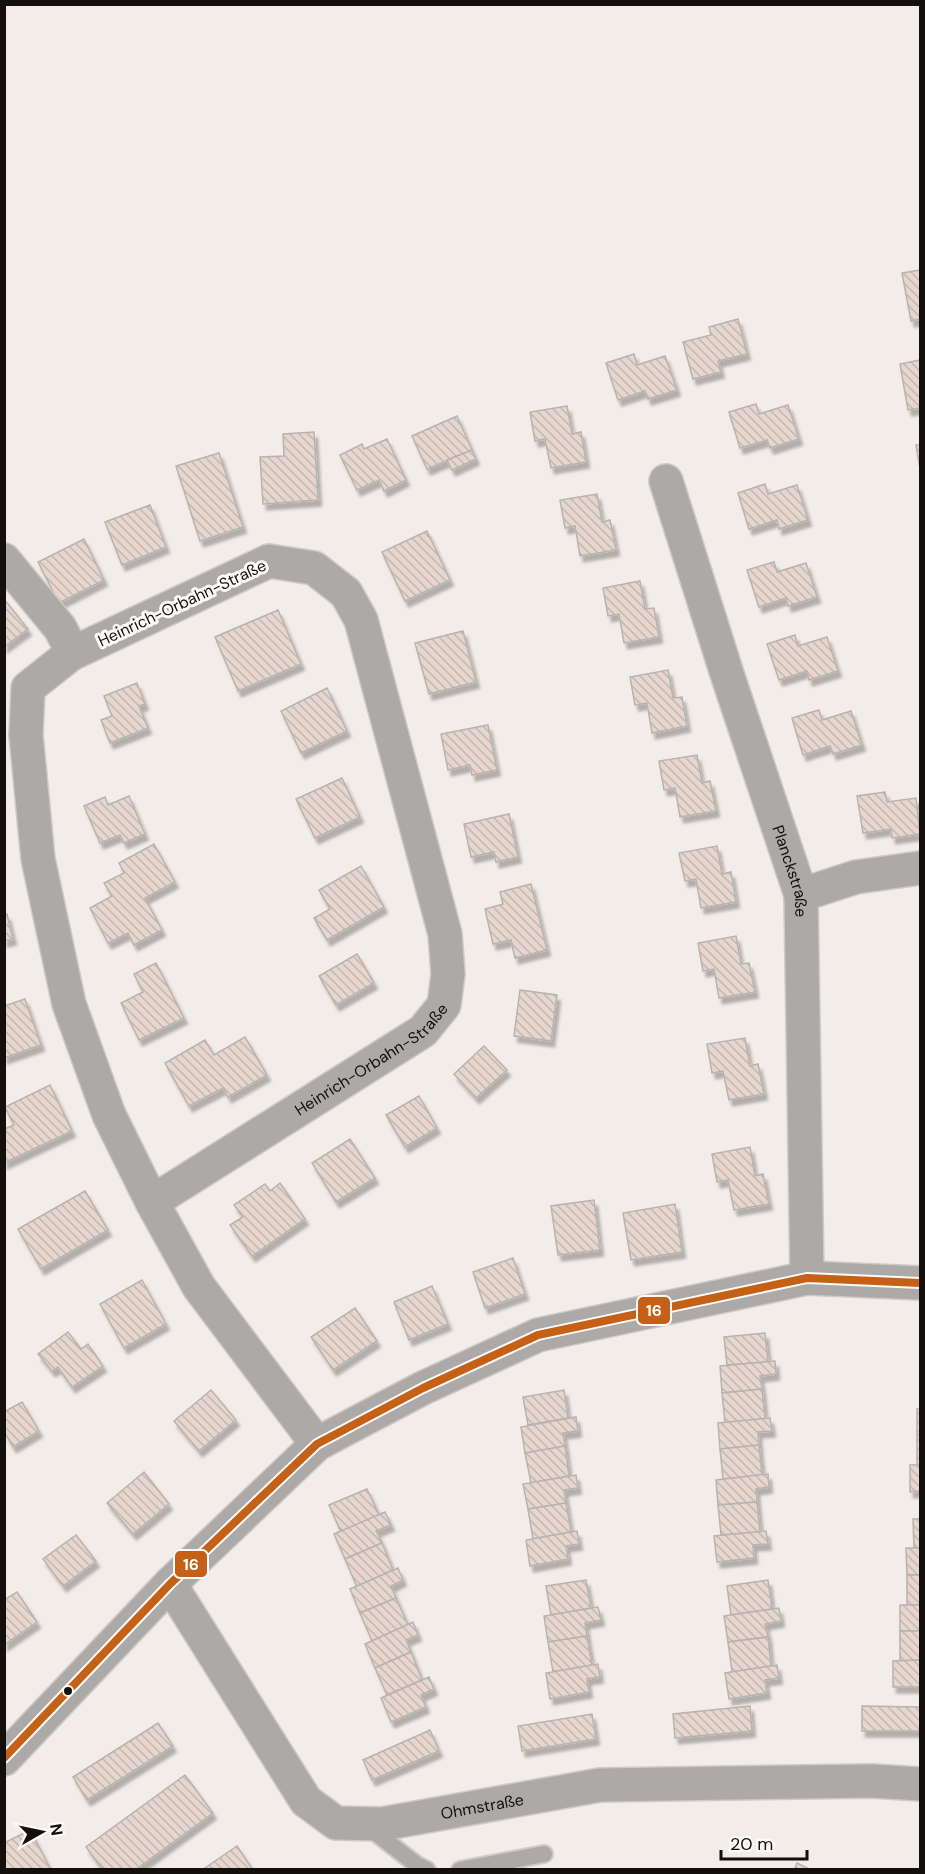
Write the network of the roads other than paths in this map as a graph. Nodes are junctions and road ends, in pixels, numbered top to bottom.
1 (666, 481) dead end
2 (4, 560) edge
3 (73, 653) junction
4 (921, 868) edge
5 (801, 895) junction
6 (152, 1202) junction
7 (807, 1278) junction
8 (921, 1283) edge
9 (317, 1443) junction
10 (170, 1584) junction
11 (4, 1759) edge
12 (921, 1784) edge
13 (364, 1824) junction
14 (544, 1854) dead end
15 (426, 1869) edge
16 (460, 1869) edge

1 - 5 street, Planckstraße
2 - 3 street
3 - 6 street, Heinrich-Orbahn-Straße
3 - 6 street, Heinrich-Orbahn-Straße
4 - 5 street
5 - 7 street, Planckstraße
6 - 9 street, Heinrich-Orbahn-Straße
7 - 8 street
7 - 9 street
9 - 10 street
10 - 11 street
10 - 13 street, Ohmstraße
12 - 13 street, Ohmstraße
13 - 15 lane
14 - 16 lane

